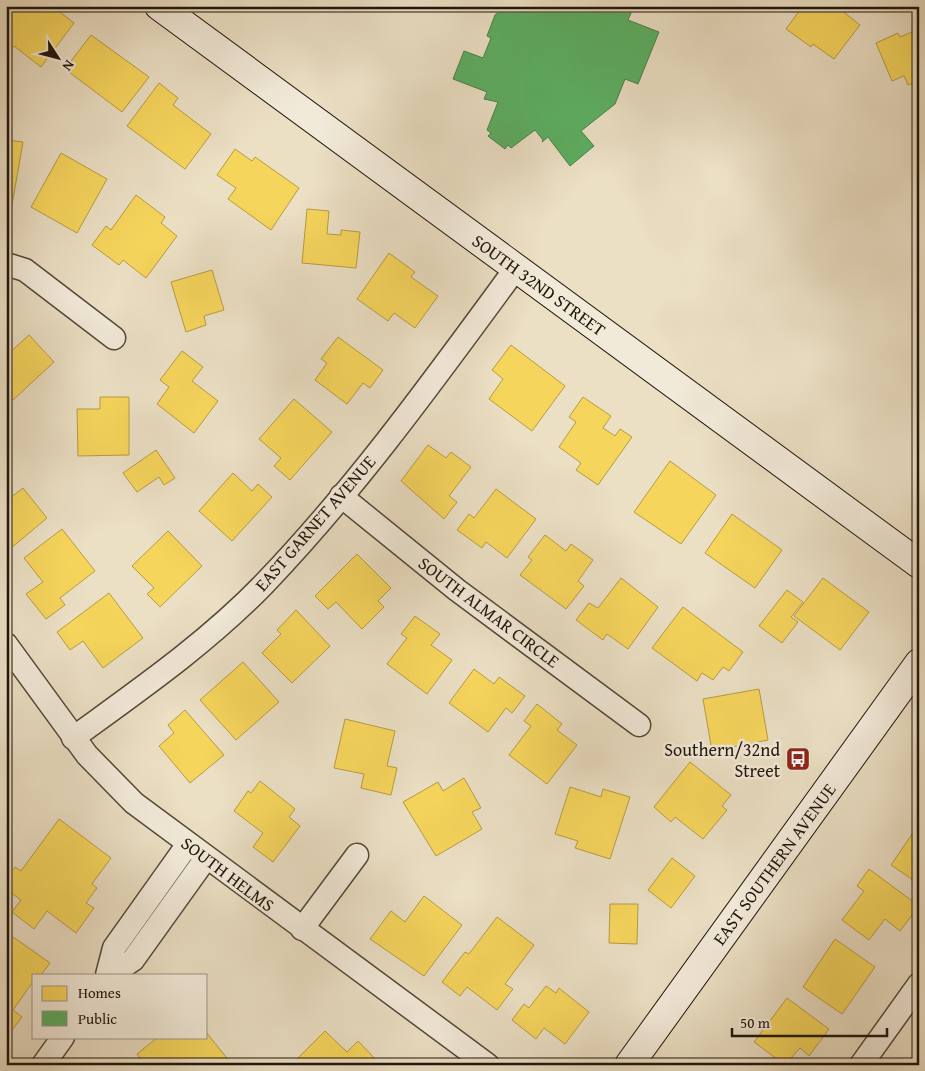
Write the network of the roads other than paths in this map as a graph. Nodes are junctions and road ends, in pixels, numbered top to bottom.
1 (159, 6) edge
2 (6, 264) edge
3 (516, 268) junction
4 (114, 338) dead end
5 (341, 496) junction
6 (919, 564) edge
7 (6, 644) edge
8 (919, 663) edge
9 (639, 725) dead end
10 (73, 738) junction
11 (188, 844) junction
12 (357, 855) dead end
13 (206, 858) junction
14 (302, 929) junction
15 (109, 974) edge
16 (111, 974) edge
17 (919, 984) edge
18 (62, 1038) edge
19 (43, 1065) edge
20 (488, 1065) edge
21 (628, 1065) edge
22 (861, 1065) edge

1 - 3 street, SOUTH 32ND STREET
2 - 4 street
3 - 5 street, EAST GARNET AVENUE
3 - 6 street, SOUTH 32ND STREET
5 - 9 street, SOUTH ALMAR CIRCLE
5 - 10 street, EAST GARNET AVENUE
7 - 10 street, SOUTH HELMS
8 - 21 street, EAST SOUTHERN AVENUE
10 - 11 street, SOUTH HELMS
11 - 13 street, SOUTH HELMS
11 - 15 street
12 - 14 street
13 - 14 street, SOUTH HELMS
13 - 16 street
14 - 20 street, SOUTH HELMS
17 - 22 street
18 - 19 street

